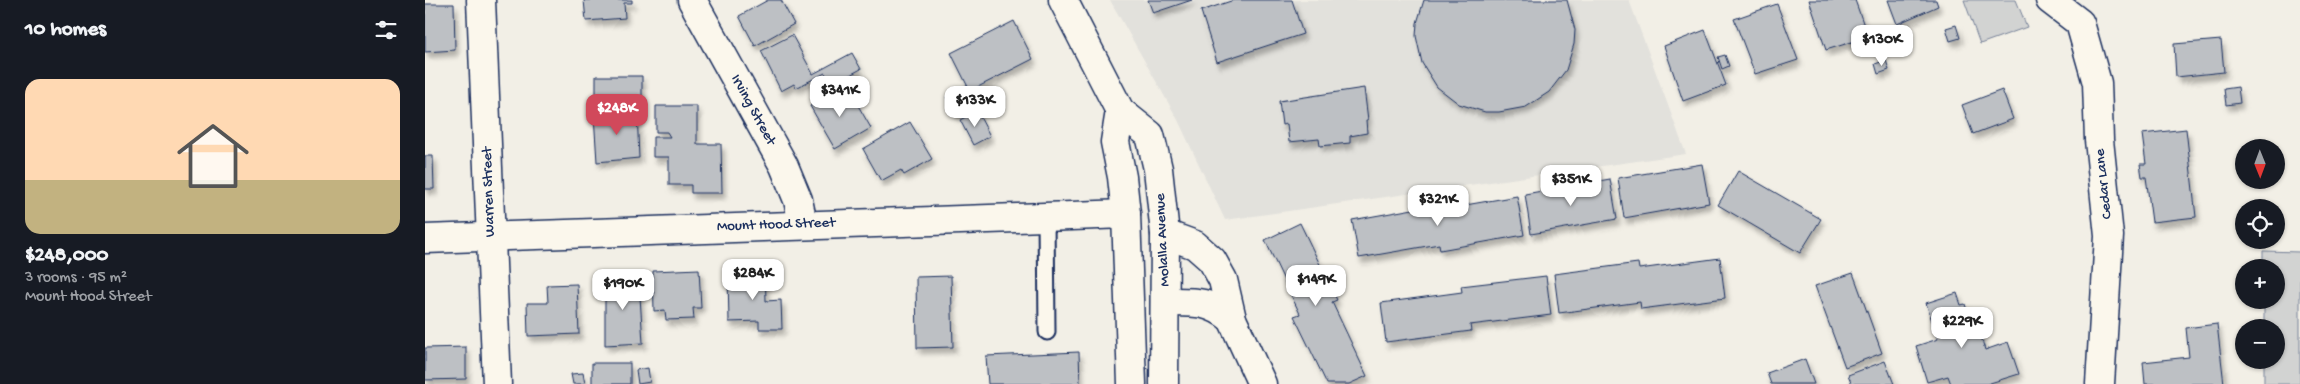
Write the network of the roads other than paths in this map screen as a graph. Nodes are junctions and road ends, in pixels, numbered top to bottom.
1 (481, 0) edge
2 (692, 0) edge
3 (1063, 0) edge
4 (2050, 0) edge
5 (1120, 111) junction
6 (1126, 214) junction
7 (1047, 216) junction
8 (803, 224) junction
9 (1165, 234) junction
10 (491, 236) junction
11 (425, 239) edge
12 (1165, 302) junction
13 (1232, 318) junction
14 (1047, 332) dead end
15 (1164, 355) junction
16 (497, 384) edge
17 (1133, 384) edge
18 (1165, 384) edge
19 (1262, 384) edge
20 (2100, 384) edge

1 - 10 street, Warren Street
2 - 8 street, Irving Street
3 - 5 street, Molalla Avenue
4 - 20 street, Cedar Lane
5 - 6 street
5 - 9 street, Molalla Avenue
6 - 7 street, Mount Hood Street
6 - 15 street
6 - 17 street
7 - 8 street, Mount Hood Street
7 - 14 lane
8 - 10 street, Mount Hood Street
9 - 12 street, Molalla Avenue
9 - 13 street
10 - 11 street, Mount Hood Street
10 - 16 street, Warren Street
12 - 13 street
12 - 15 street, Molalla Avenue
13 - 19 street
15 - 18 street, Molalla Avenue

